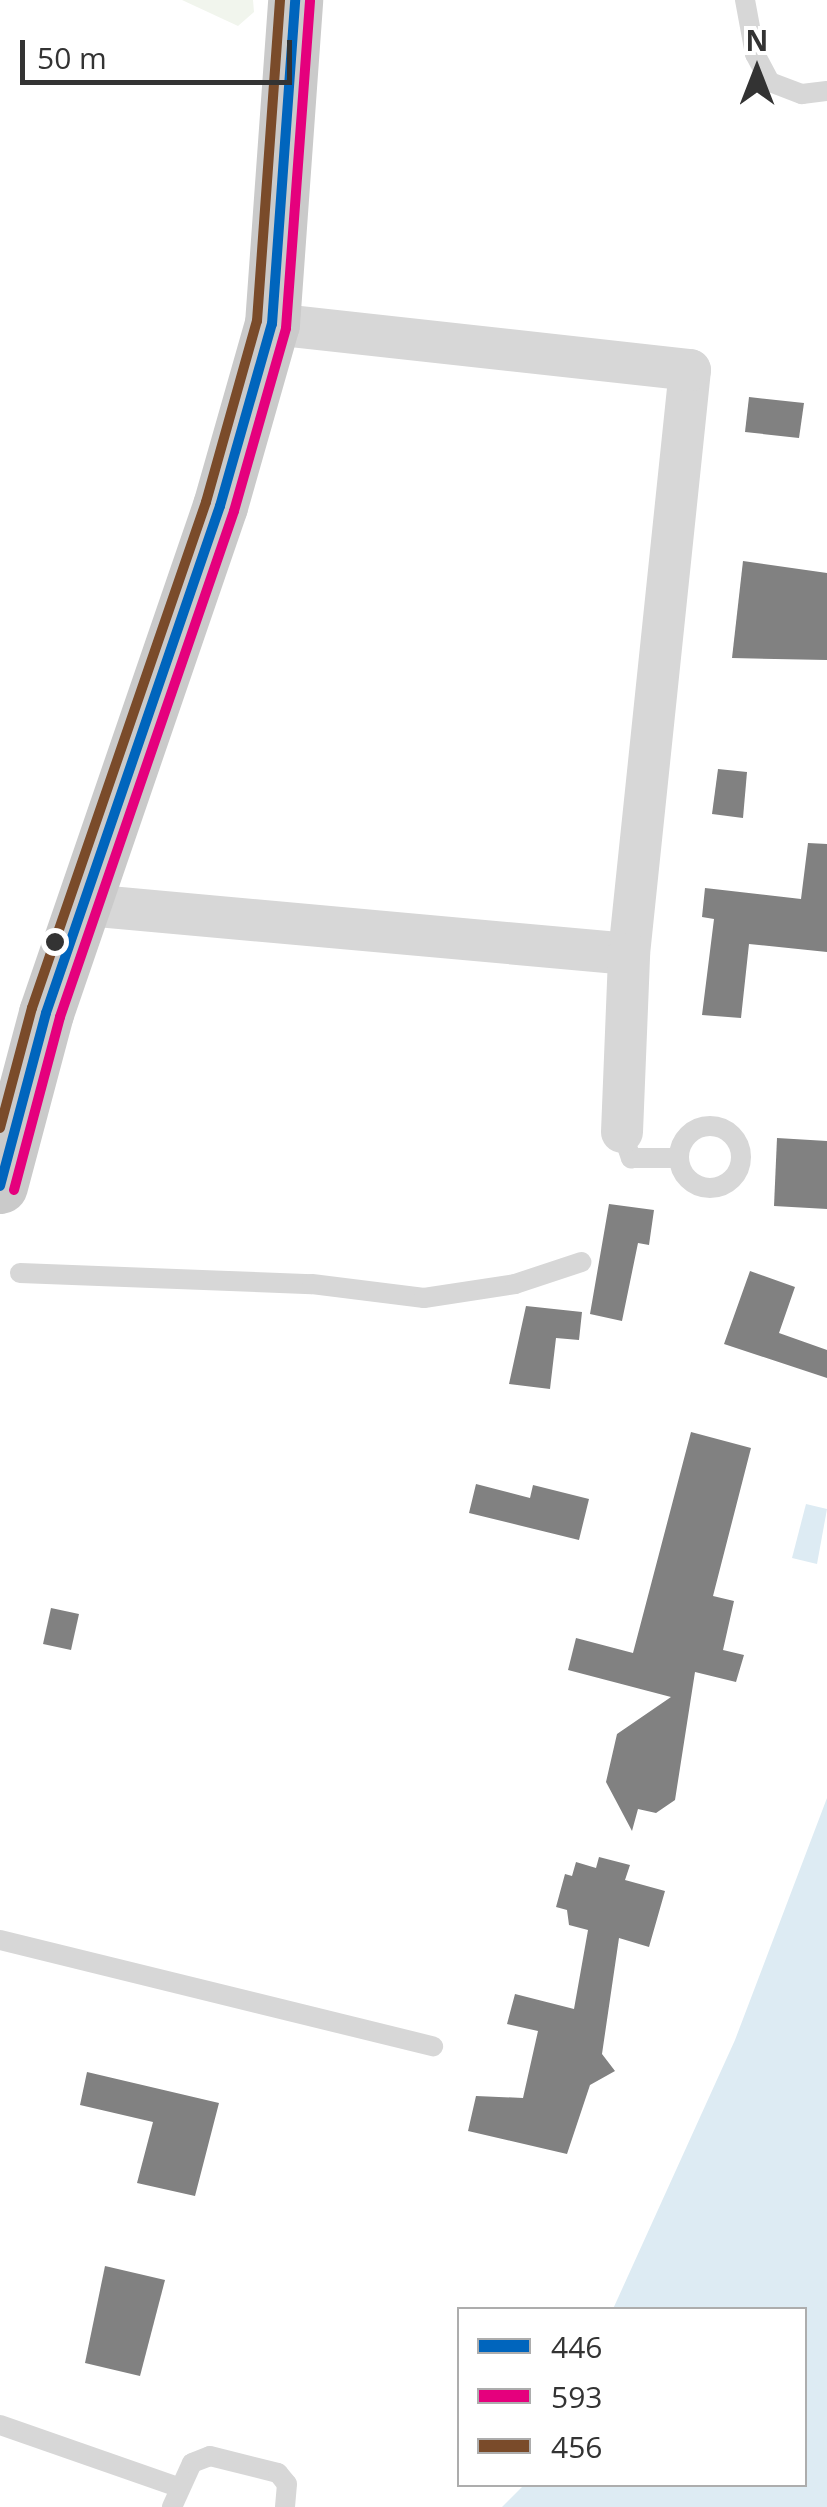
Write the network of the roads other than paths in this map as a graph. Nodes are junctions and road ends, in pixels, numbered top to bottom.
1 (295, 0) edge
2 (746, 0) edge
3 (827, 91) edge
4 (272, 324) junction
5 (87, 904) junction
6 (628, 954) junction
7 (622, 1132) joint
8 (679, 1158) dead end
9 (0, 1186) edge
10 (581, 1262) dead end
11 (20, 1274) dead end
12 (0, 1940) edge
13 (433, 2046) dead end
14 (0, 2425) edge
15 (174, 2497) edge
16 (286, 2507) edge

1 - 4 main road
2 - 3 lane
4 - 5 main road
4 - 6 street
5 - 6 street
5 - 9 main road
6 - 7 street
7 - 8 lane
10 - 11 lane
12 - 13 lane
14 - 15 lane
15 - 16 lane

